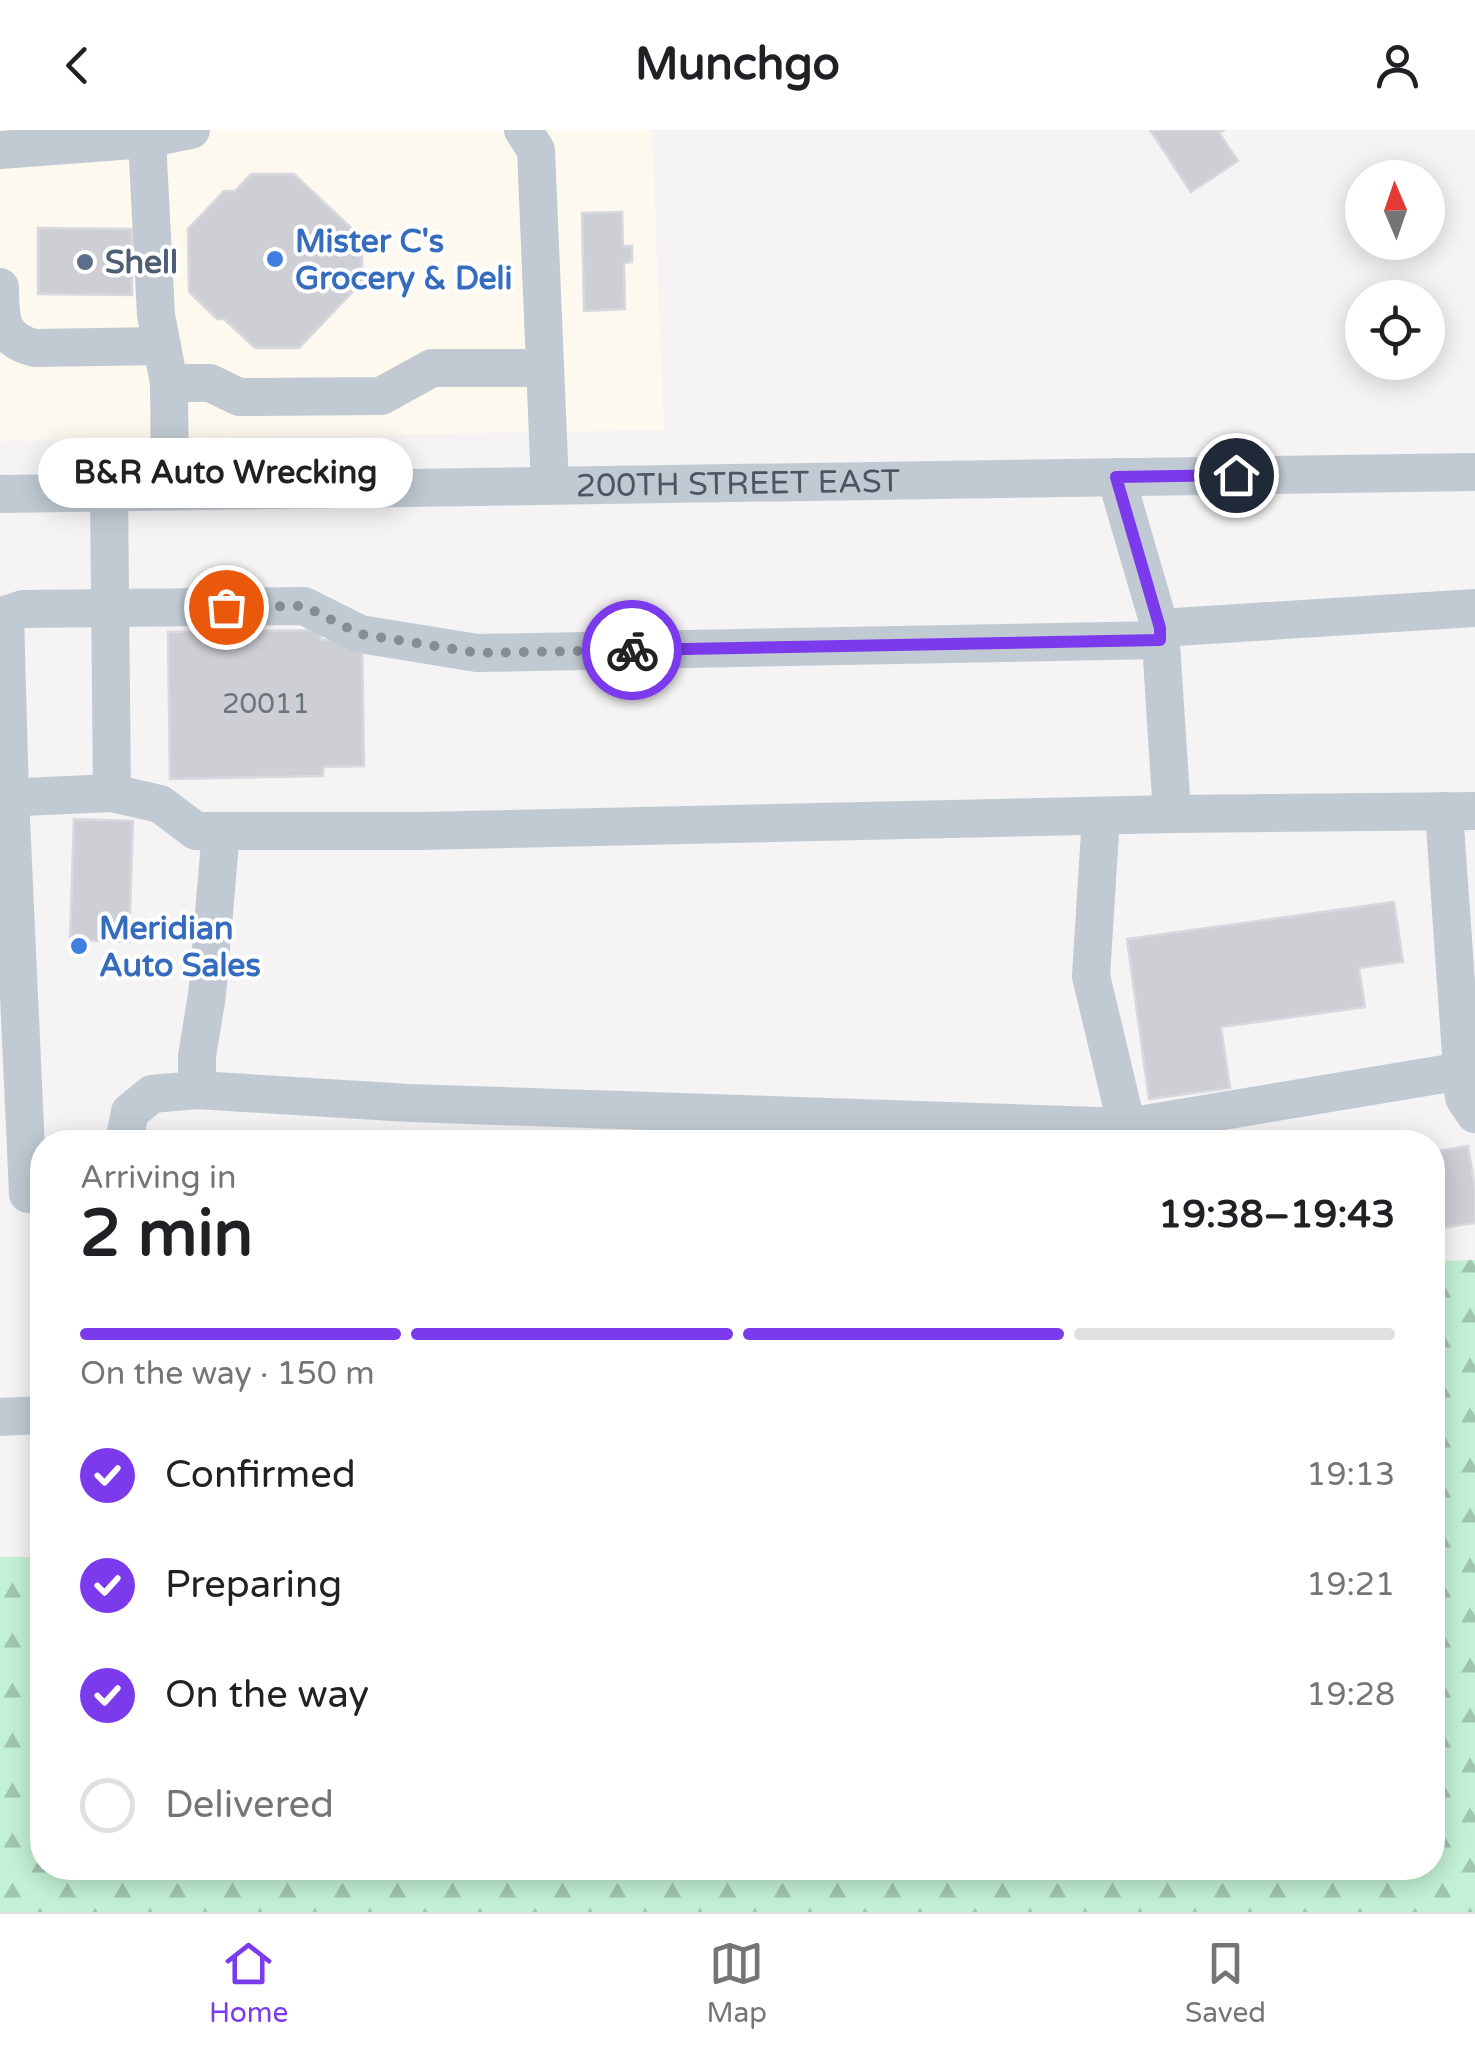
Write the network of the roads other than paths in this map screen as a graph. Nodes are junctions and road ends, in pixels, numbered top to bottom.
1 (11, 130) edge
2 (190, 130) edge
3 (523, 130) edge
4 (144, 134) edge
5 (0, 149) edge
6 (0, 288) edge
7 (162, 346) junction
8 (545, 368) junction
9 (169, 383) junction
10 (1475, 472) edge
11 (1116, 477) junction
12 (550, 485) junction
13 (170, 491) junction
14 (109, 492) junction
15 (0, 494) edge
16 (110, 608) junction
17 (1475, 608) edge
18 (1160, 634) junction
19 (112, 792) junction
20 (5, 798) edge
21 (1460, 811) edge
22 (1172, 814) junction
23 (1101, 816) junction
24 (221, 831) junction
25 (1462, 1070) junction
26 (197, 1090) junction
27 (1475, 1114) edge
28 (126, 1130) edge
29 (1015, 1130) edge
30 (1126, 1130) edge
31 (1153, 1130) edge
32 (28, 1194) dead end
33 (30, 1416) edge
34 (0, 1417) edge

1 - 5 street
2 - 4 street
3 - 8 street
4 - 5 street
4 - 7 street
6 - 7 street
7 - 9 street
8 - 9 street
8 - 12 street
9 - 13 street
10 - 11 street, 200TH STREET EAST
11 - 12 street, 200TH STREET EAST
11 - 18 street
12 - 13 street, 200TH STREET EAST
13 - 14 street, 200TH STREET EAST
14 - 15 street, 200TH STREET EAST
14 - 16 street
16 - 18 street
16 - 19 street
16 - 20 street
17 - 18 street
18 - 22 street
19 - 20 street
19 - 24 street
20 - 32 street
21 - 22 street
21 - 25 street
22 - 23 street
23 - 24 street
23 - 30 street
24 - 26 street
25 - 27 street
25 - 31 street
26 - 28 street
26 - 29 street
33 - 34 street

